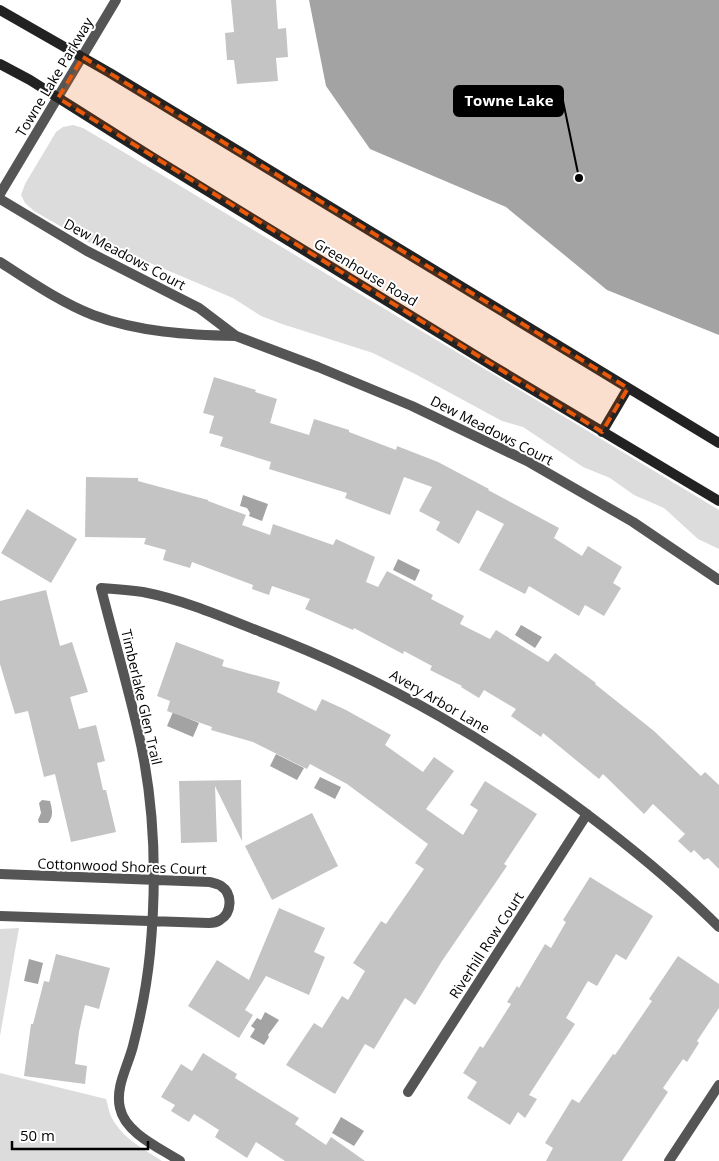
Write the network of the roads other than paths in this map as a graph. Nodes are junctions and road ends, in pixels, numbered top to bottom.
1 (116, 0) edge
2 (0, 10) edge
3 (82, 57) junction
4 (0, 64) edge
5 (58, 98) junction
6 (0, 194) edge
7 (0, 199) edge
8 (0, 262) edge
9 (236, 336) junction
10 (628, 388) junction
11 (602, 432) junction
12 (719, 443) edge
13 (719, 501) edge
14 (719, 580) edge
15 (101, 588) joint
16 (587, 814) junction
17 (0, 874) edge
18 (153, 880) junction
19 (0, 916) edge
20 (152, 922) junction
21 (719, 927) edge
22 (719, 1086) edge
23 (408, 1092) dead end
24 (180, 1161) edge
25 (669, 1161) edge

1 - 3 street, Towne Lake Parkway
2 - 3 main road
3 - 5 street, Towne Lake Parkway
3 - 10 main road
4 - 5 main road, Greenhouse Road
5 - 6 street, Towne Lake Parkway
5 - 11 main road, Greenhouse Road
7 - 9 street, Dew Meadows Court
8 - 9 street, Dew Meadows Court
9 - 14 street, Dew Meadows Court
10 - 11 main road
10 - 12 main road
11 - 13 main road, Greenhouse Road
15 - 16 street, Avery Arbor Lane
15 - 18 street, Timberlake Glen Trail
16 - 21 street, Avery Arbor Lane
16 - 23 street, Riverhill Row Court
17 - 18 street, Cottonwood Shores Court
18 - 20 street, Timberlake Glen Trail
18 - 20 street, Cottonwood Shores Court
19 - 20 street, Cottonwood Shores Court
20 - 24 street, Timberlake Glen Trail
22 - 25 street

